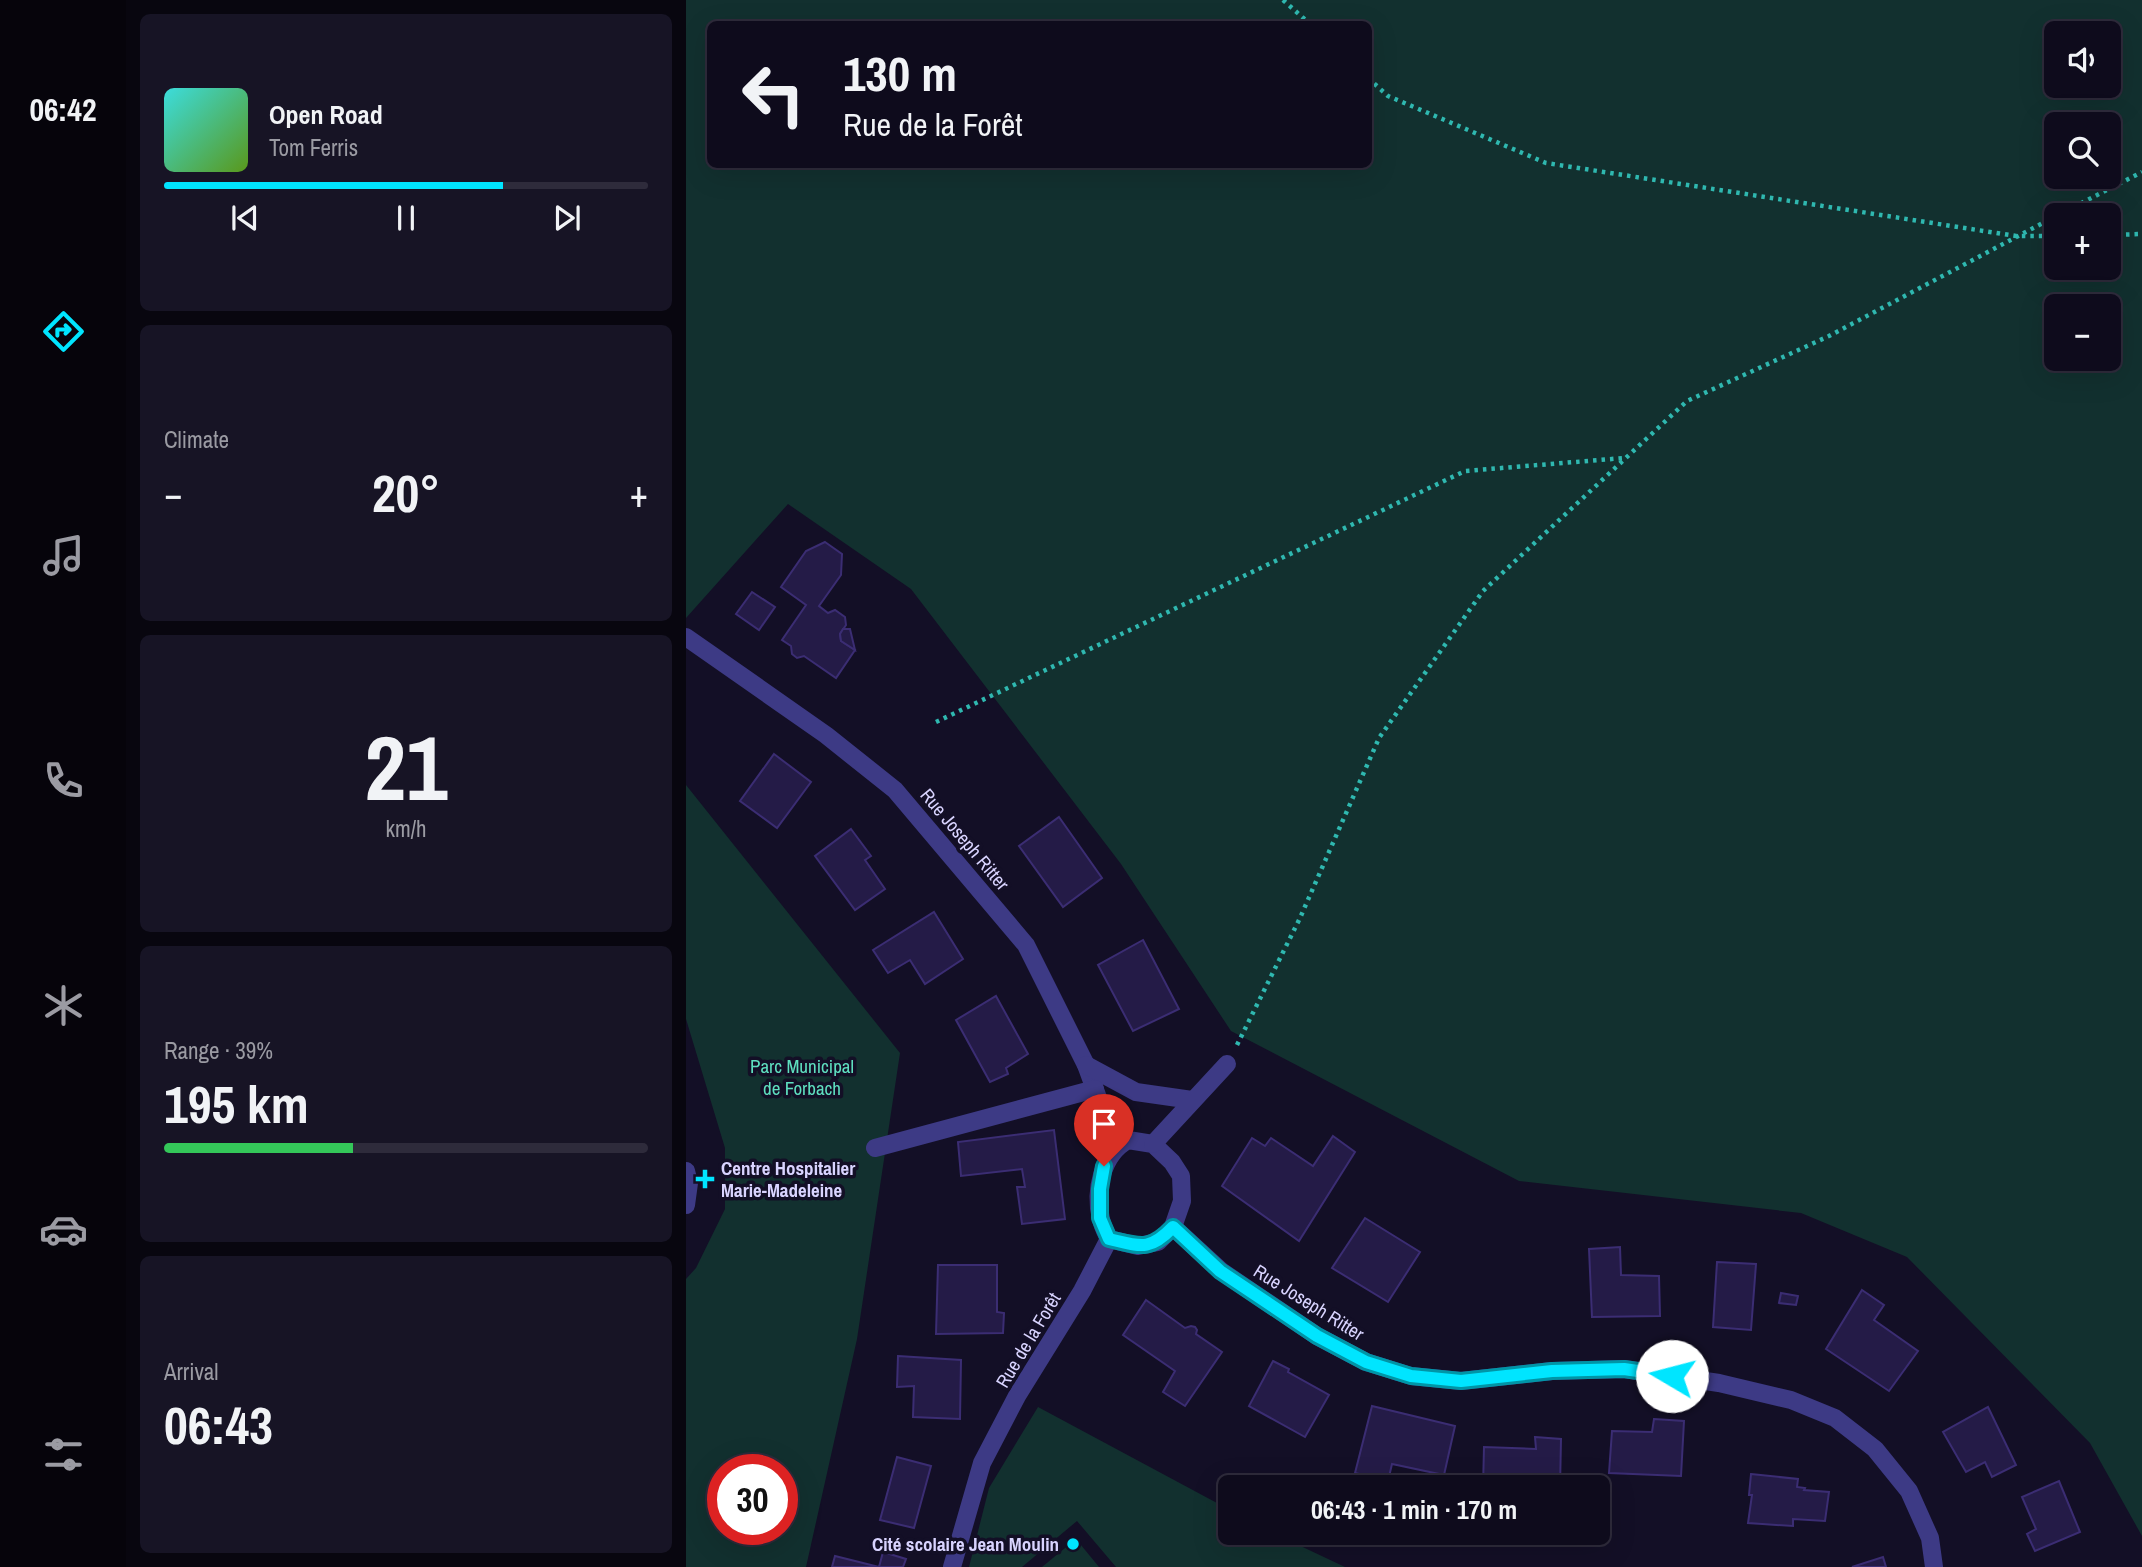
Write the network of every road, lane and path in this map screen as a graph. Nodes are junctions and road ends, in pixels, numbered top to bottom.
1 (1283, 0) edge
2 (1307, 21) edge
3 (1372, 82) edge
4 (2142, 173) edge
5 (2083, 203) edge
6 (2044, 222) edge
7 (2142, 234) edge
8 (2121, 235) edge
9 (2017, 236) junction
10 (2044, 236) edge
11 (1625, 458) junction
12 (686, 637) edge
13 (936, 722) dead end
14 (1227, 1064) joint
15 (1086, 1065) junction
16 (1095, 1089) junction
17 (1192, 1100) junction
18 (1153, 1144) junction
19 (875, 1147) dead end
20 (1116, 1147) junction
21 (686, 1171) edge
22 (686, 1205) edge
23 (1173, 1227) junction
24 (1109, 1239) junction
25 (952, 1567) edge
26 (1934, 1567) edge

1 - 2 path
3 - 9 path
4 - 5 path
6 - 9 path
7 - 8 path
9 - 10 path
9 - 11 path
11 - 13 path
11 - 14 path
12 - 15 street, Rue Joseph Ritter
14 - 17 street
15 - 16 street, Rue Joseph Ritter
15 - 17 street
16 - 19 street
16 - 20 street, Rue Joseph Ritter
17 - 18 street
18 - 20 street
18 - 23 street
20 - 24 street
21 - 22 street
23 - 24 street
23 - 26 street, Rue Joseph Ritter
24 - 25 street, Rue de la Forêt

